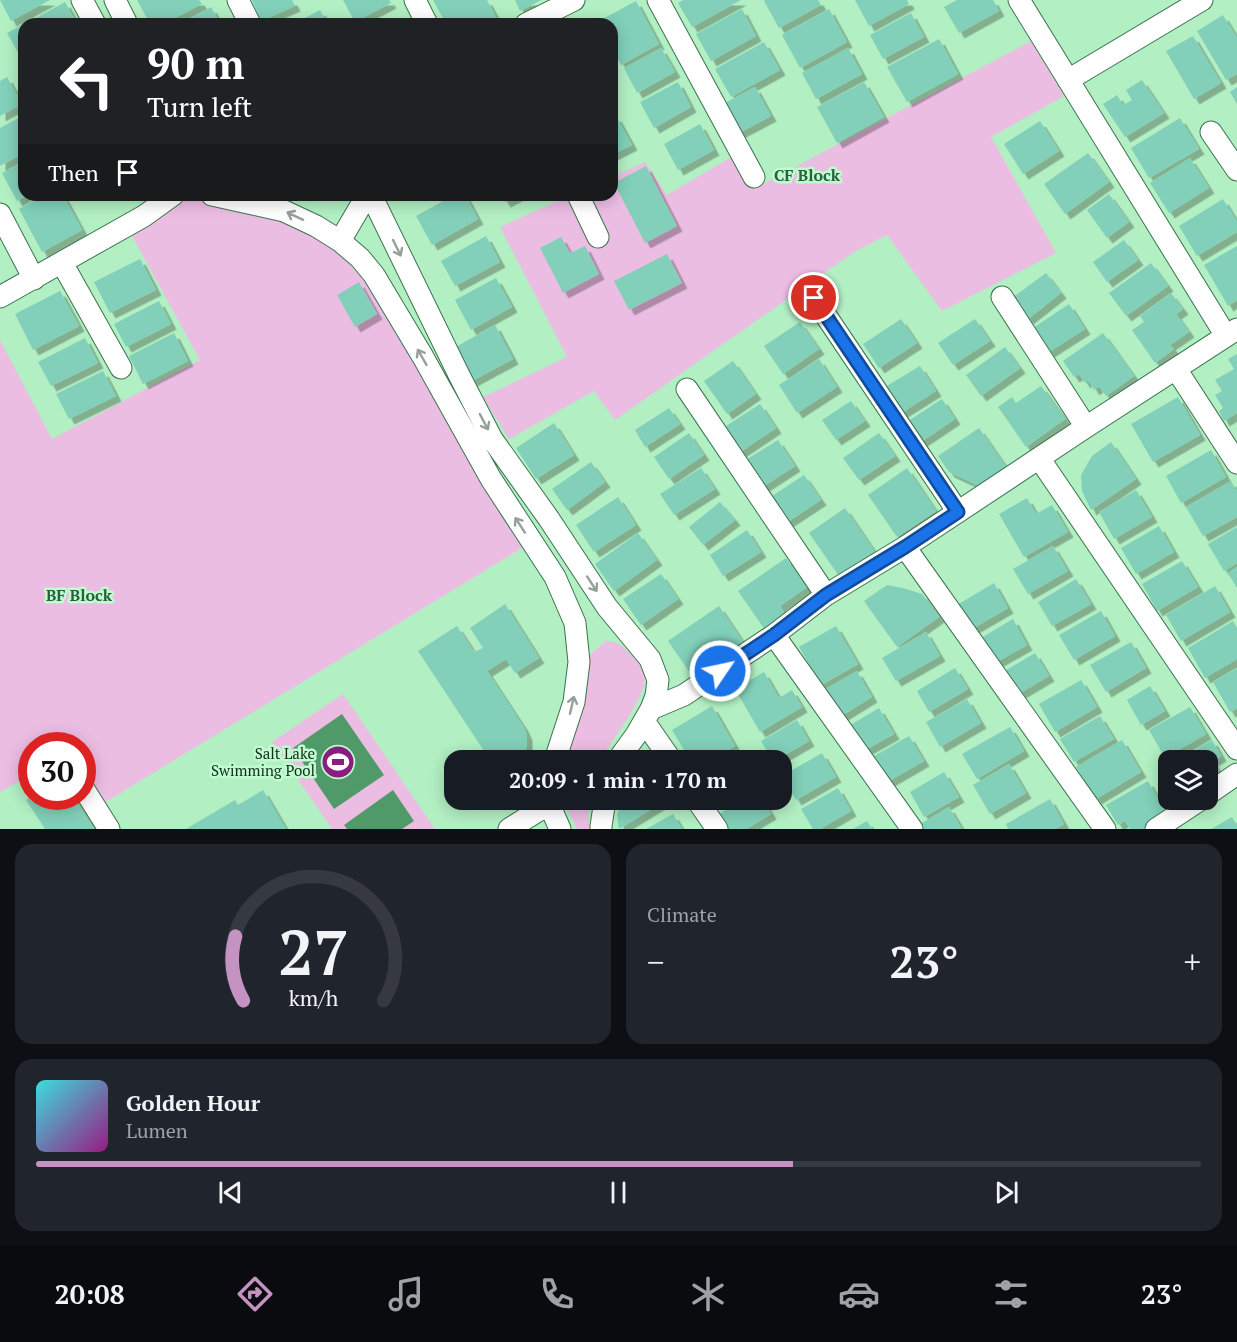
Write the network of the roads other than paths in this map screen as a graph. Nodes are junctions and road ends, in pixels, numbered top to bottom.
1 (82, 0) edge
2 (115, 0) edge
3 (238, 0) edge
4 (415, 0) edge
5 (574, 0) edge
6 (658, 0) edge
7 (1019, 0) edge
8 (1202, 0) edge
9 (92, 18) edge
10 (124, 18) edge
11 (247, 18) edge
12 (424, 18) edge
13 (538, 18) edge
14 (1068, 80) junction
15 (1211, 132) dead end
16 (1237, 170) edge
17 (754, 177) dead end
18 (165, 201) edge
19 (239, 201) edge
20 (363, 201) edge
21 (374, 201) edge
22 (581, 201) edge
23 (0, 214) edge
24 (598, 237) dead end
25 (340, 241) junction
26 (62, 263) junction
27 (34, 279) junction
28 (0, 297) edge
29 (1002, 297) dead end
30 (814, 298) dead end
31 (1232, 332) edge
32 (121, 368) dead end
33 (1176, 369) junction
34 (687, 389) dead end
35 (1086, 427) junction
36 (1039, 458) junction
37 (1237, 463) edge
38 (958, 512) junction
39 (905, 547) junction
40 (826, 595) junction
41 (607, 607) junction
42 (575, 623) junction
43 (774, 635) junction
44 (647, 715) junction
45 (1237, 749) edge
46 (558, 750) edge
47 (625, 750) edge
48 (666, 750) edge
49 (1237, 774) edge
50 (1218, 787) edge
51 (96, 808) edge
52 (537, 810) edge
53 (552, 810) edge
54 (603, 810) edge
55 (704, 810) edge
56 (1185, 810) edge
57 (109, 829) edge
58 (509, 829) edge
59 (560, 829) edge
60 (601, 829) edge
61 (717, 829) edge
62 (912, 829) edge
63 (1105, 829) edge
64 (1156, 829) edge

1 - 9 street
2 - 10 street
3 - 11 street
4 - 12 street
5 - 13 street
6 - 17 street
7 - 14 street
8 - 14 street
14 - 31 street
15 - 16 street
18 - 26 street
25 -> 19 street
20 - 25 street
21 -> 41 street
22 - 24 street
23 - 27 street
42 -> 25 street
26 - 27 street
26 - 32 street
27 - 28 street
29 - 35 street
30 - 38 street
31 - 33 street
33 - 35 street
33 - 37 street
34 - 40 street
35 - 36 street
36 - 38 street
36 - 45 street
38 - 39 street
39 - 40 street
39 - 63 street
40 - 43 street
41 - 42 street
41 - 44 street
46 -> 42 street
43 - 44 street
43 - 62 street
44 - 47 street
44 - 48 street
49 - 50 street
51 - 57 street
52 - 58 street
53 - 59 street
54 - 60 street
55 - 61 street
56 - 64 street

